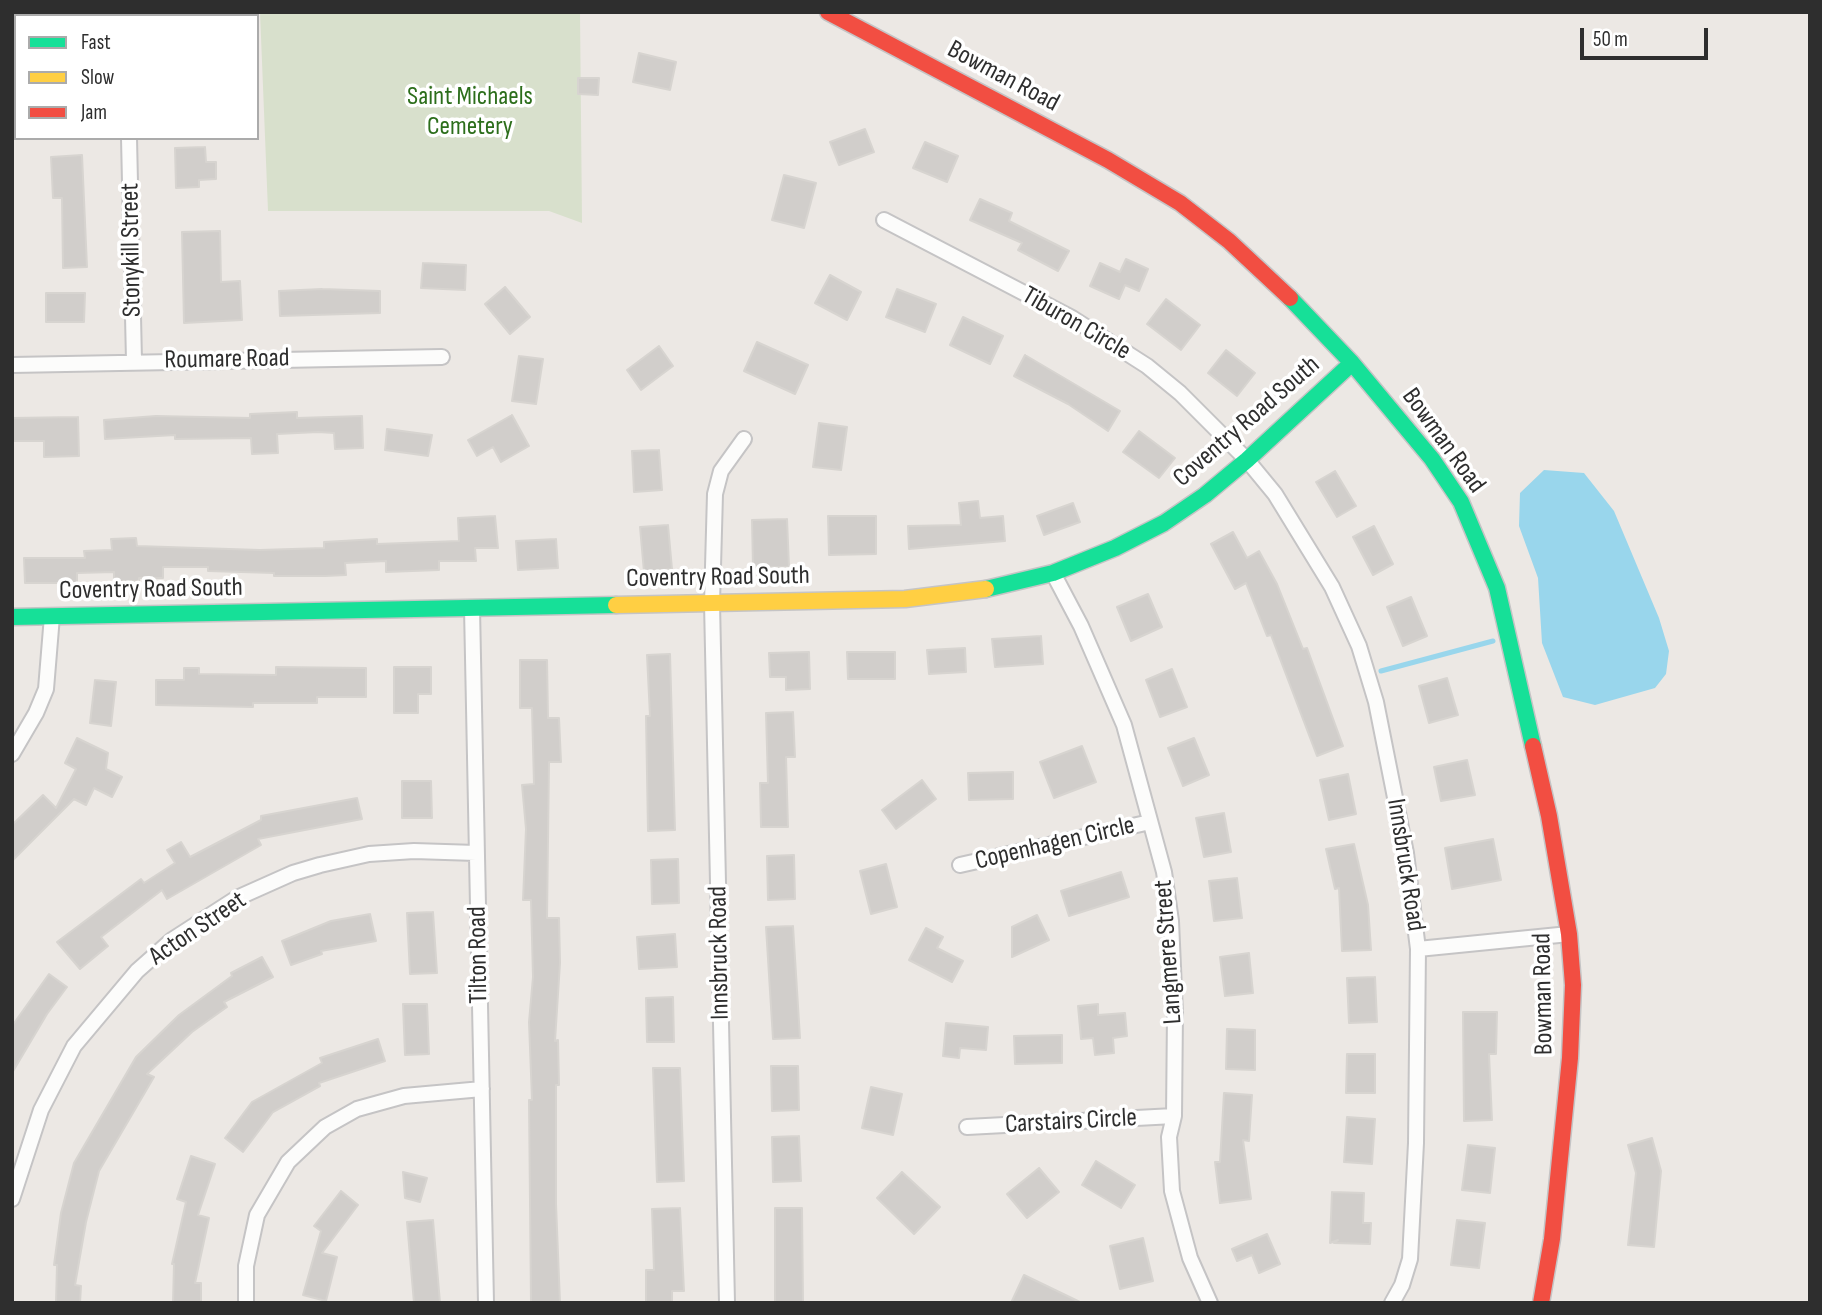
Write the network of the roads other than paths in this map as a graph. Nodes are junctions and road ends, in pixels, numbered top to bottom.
1 (828, 12) edge
2 (129, 140) edge
3 (884, 220) dead end
4 (442, 357) dead end
5 (134, 361) junction
6 (1352, 363) junction
7 (12, 365) edge
8 (744, 439) dead end
9 (1247, 460) junction
10 (1053, 573) junction
11 (712, 603) junction
12 (472, 608) junction
13 (51, 616) junction
14 (12, 617) edge
15 (12, 754) edge
16 (1150, 822) junction
17 (476, 853) junction
18 (960, 865) dead end
19 (1569, 934) junction
20 (1418, 949) junction
21 (482, 1089) junction
22 (1174, 1116) junction
23 (967, 1127) dead end
24 (12, 1199) edge
25 (246, 1303) edge
26 (486, 1303) edge
27 (727, 1303) edge
28 (1210, 1303) edge
29 (1392, 1303) edge
30 (1541, 1303) edge

1 - 6 street, Bowman Road
2 - 5 street, Stonykill Street
3 - 9 street, Tiburon Circle
4 - 5 street, Roumare Road
5 - 7 street, Roumare Road
6 - 9 street, Coventry Road South
6 - 19 street, Bowman Road
8 - 11 street, Innsbruck Road
9 - 10 street, Coventry Road South
9 - 20 street, Innsbruck Road
10 - 11 street, Coventry Road South
10 - 16 street, Langmere Street
11 - 12 street, Coventry Road South
11 - 27 street, Innsbruck Road
12 - 13 street, Coventry Road South
12 - 17 street, Tilton Road
13 - 14 street, Coventry Road South
13 - 15 street
16 - 18 street, Copenhagen Circle
16 - 22 street, Langmere Street
17 - 21 street, Tilton Road
17 - 24 street, Acton Street
19 - 20 street
19 - 30 street, Bowman Road
20 - 29 street, Innsbruck Road
21 - 25 street
21 - 26 street, Tilton Road
22 - 23 street, Carstairs Circle
22 - 28 street, Langmere Street

